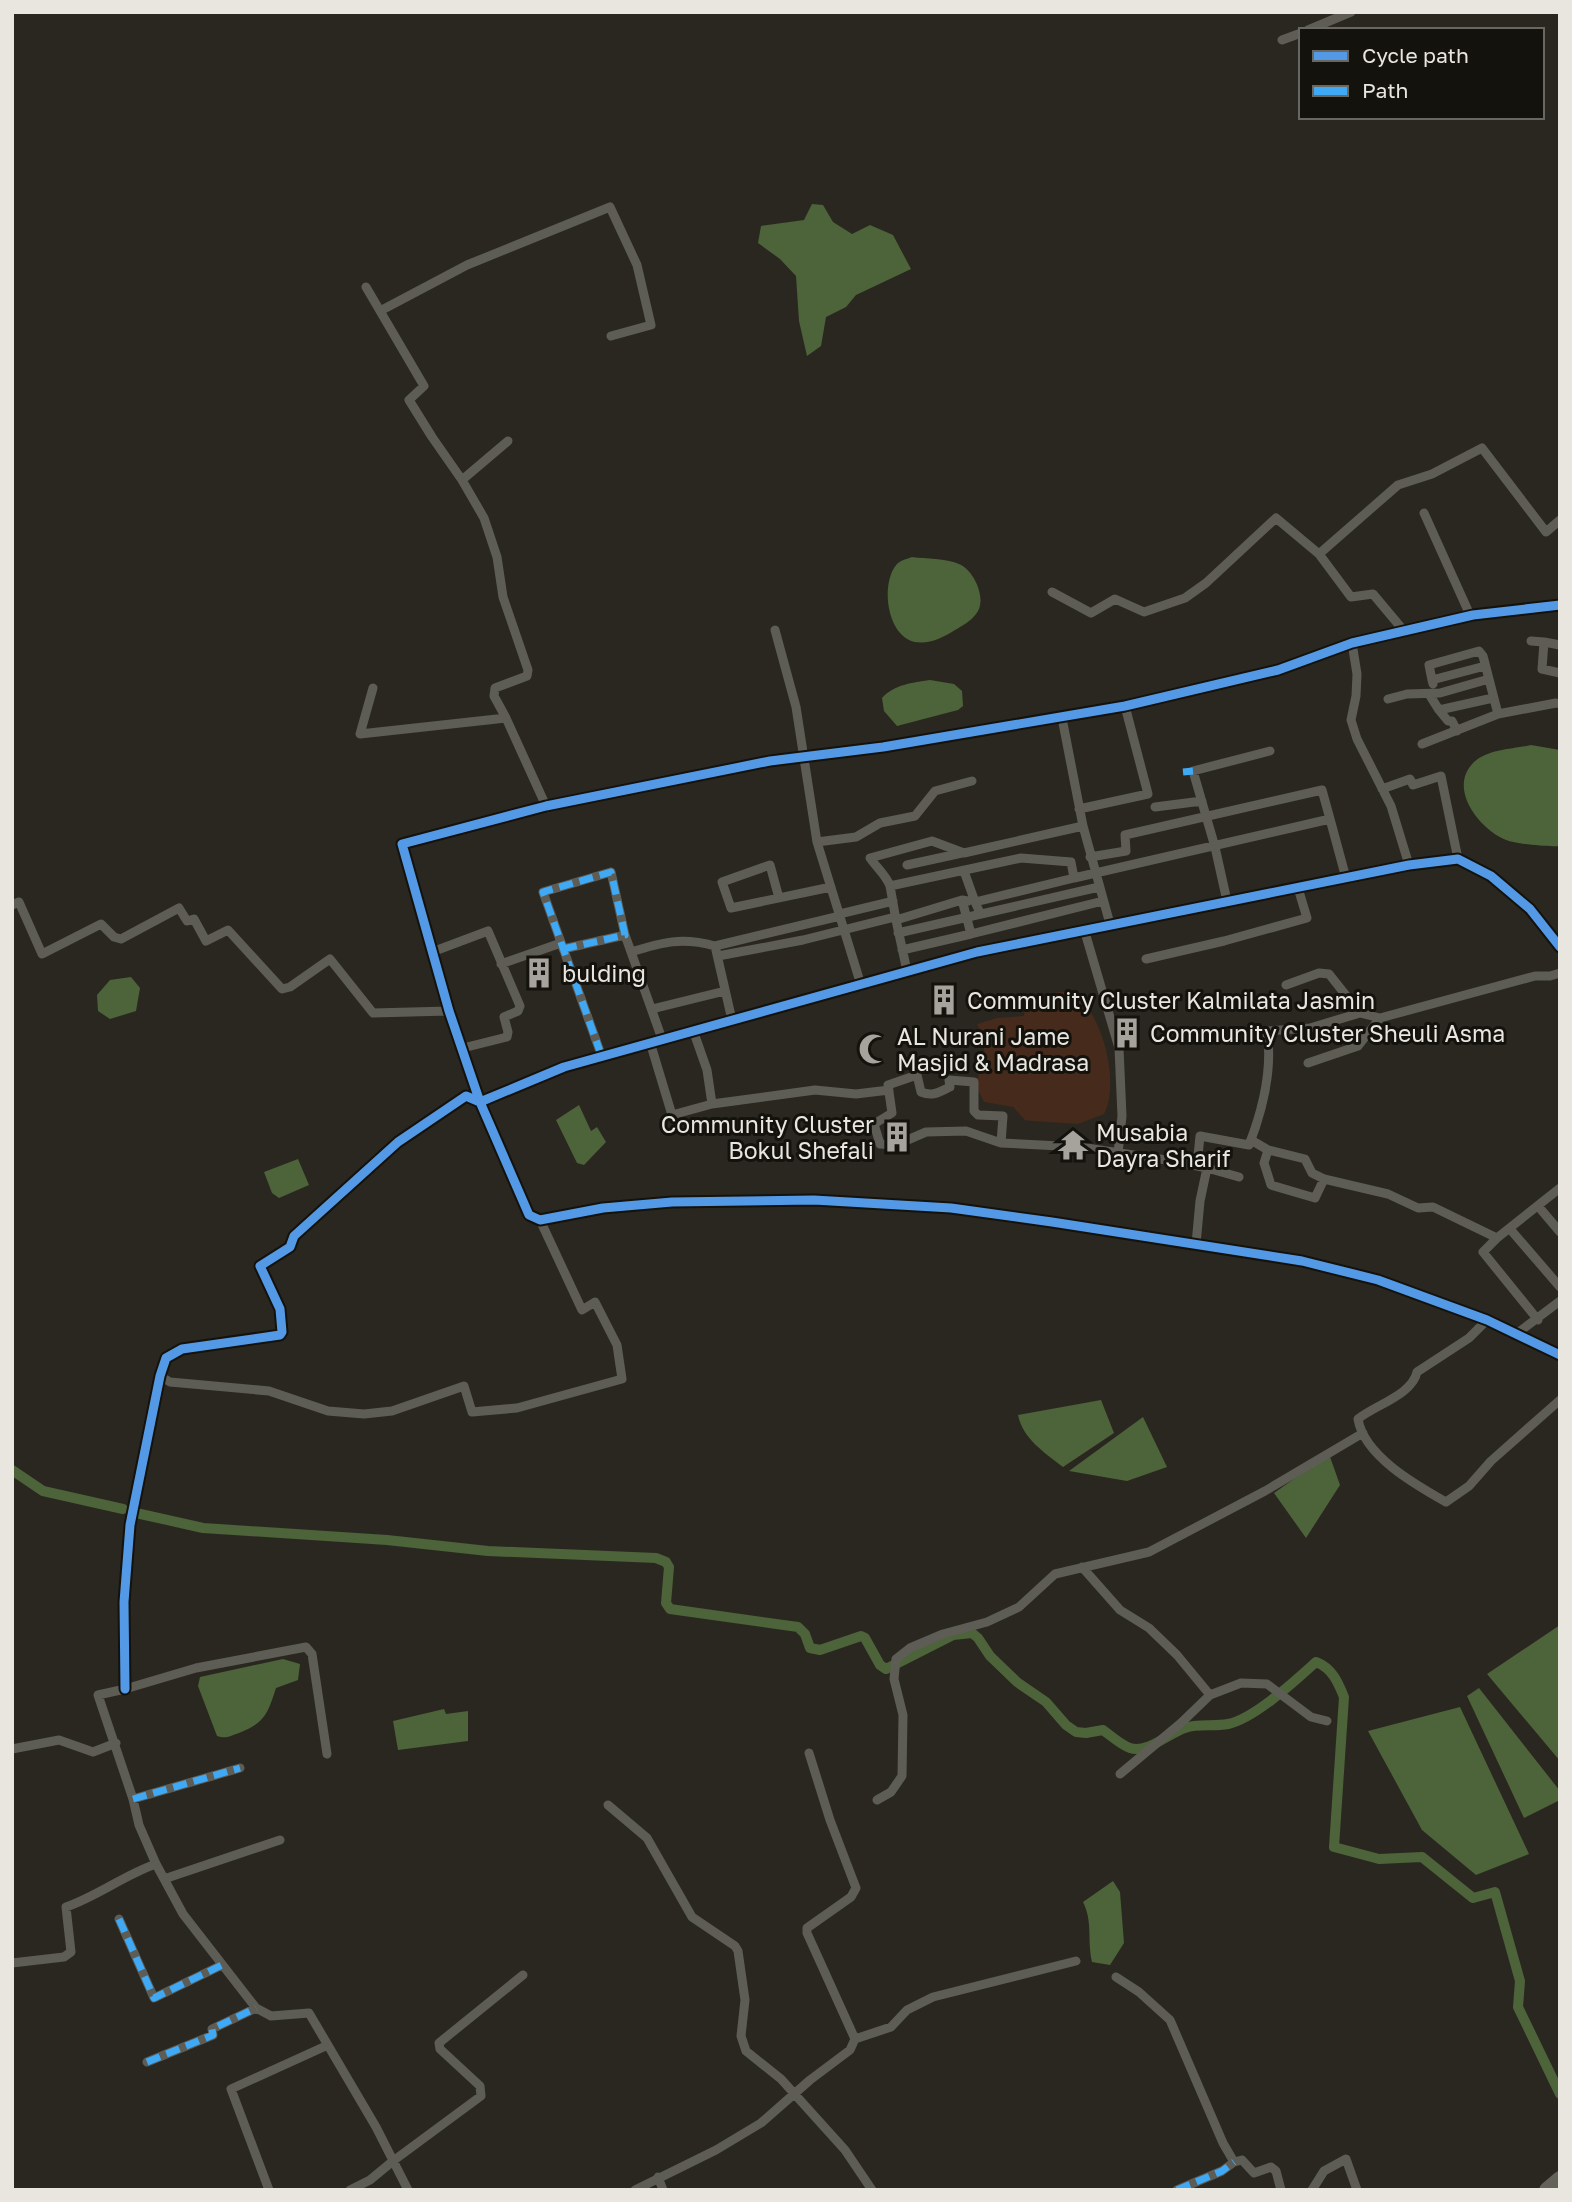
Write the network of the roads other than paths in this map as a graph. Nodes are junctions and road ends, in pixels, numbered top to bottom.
1 (1351, 12) edge
2 (1313, 28) edge
3 (1299, 34) edge
4 (1282, 40) dead end
5 (366, 287) dead end
6 (380, 311) junction
7 (611, 336) dead end
8 (508, 441) dead end
9 (463, 480) junction
10 (1424, 513) dead end
11 (1560, 520) edge
12 (1319, 554) junction
13 (1052, 592) dead end
14 (1560, 605) edge
15 (1470, 615) junction
16 (775, 629) dead end
17 (1404, 631) junction
18 (1531, 641) dead end
19 (1544, 642) junction
20 (1352, 643) junction
21 (1560, 645) edge
22 (1485, 666) junction
23 (1560, 673) edge
24 (1489, 679) junction
25 (1432, 680) junction
26 (373, 688) dead end
27 (1432, 693) junction
28 (1493, 698) junction
29 (1388, 699) dead end
30 (1560, 704) edge
31 (1125, 706) junction
32 (1439, 710) junction
33 (1498, 714) junction
34 (506, 718) junction
35 (1062, 718) junction
36 (1458, 731) junction
37 (1422, 744) dead end
38 (1270, 751) dead end
39 (803, 756) junction
40 (972, 781) dead end
41 (1382, 789) junction
42 (1202, 801) junction
43 (547, 807) junction
44 (1155, 807) dead end
45 (1079, 808) junction
46 (1206, 815) junction
47 (1330, 819) junction
48 (1083, 826) junction
49 (817, 842) junction
50 (1215, 847) junction
51 (964, 853) junction
52 (1090, 857) junction
53 (1458, 859) junction
54 (907, 865) dead end
55 (1409, 865) junction
56 (964, 871) junction
57 (1095, 875) junction
58 (1074, 878) junction
59 (1346, 878) junction
60 (890, 886) junction
61 (831, 887) junction
62 (1099, 887) junction
63 (1298, 888) junction
64 (779, 898) junction
65 (962, 900) junction
66 (893, 901) junction
67 (1103, 901) junction
68 (1227, 901) junction
69 (975, 902) junction
70 (12, 905) edge
71 (980, 913) junction
72 (840, 915) junction
73 (967, 916) junction
74 (895, 918) junction
75 (1110, 924) junction
76 (1084, 929) junction
77 (844, 930) junction
78 (898, 933) junction
79 (971, 934) junction
80 (625, 935) junction
81 (562, 946) junction
82 (715, 946) junction
83 (1560, 947) edge
84 (902, 950) junction
85 (432, 952) junction
86 (631, 952) junction
87 (718, 956) junction
88 (1146, 959) dead end
89 (501, 964) junction
90 (907, 971) junction
91 (1560, 973) edge
92 (861, 985) junction
93 (1286, 985) dead end
94 (725, 991) junction
95 (652, 1009) junction
96 (449, 1012) junction
97 (1360, 1013) junction
98 (1380, 1018) junction
99 (732, 1020) junction
100 (693, 1030) junction
101 (662, 1039) junction
102 (650, 1042) junction
103 (463, 1048) junction
104 (602, 1057) junction
105 (1308, 1063) dead end
106 (888, 1090) junction
107 (480, 1102) junction
108 (712, 1104) junction
109 (1251, 1140) junction
110 (1001, 1143) junction
111 (1268, 1150) junction
112 (1118, 1153) junction
113 (1202, 1167) junction
114 (1239, 1177) dead end
115 (1324, 1179) junction
116 (1560, 1188) edge
117 (1538, 1206) junction
118 (541, 1220) junction
119 (1510, 1229) junction
120 (1560, 1232) edge
121 (1497, 1238) junction
122 (1196, 1244) junction
123 (1560, 1287) edge
124 (1558, 1307) edge
125 (1487, 1320) junction
126 (1538, 1320) junction
127 (1515, 1335) junction
128 (1560, 1354) edge
129 (160, 1376) junction
130 (1560, 1400) edge
131 (1363, 1433) junction
132 (1082, 1567) junction
133 (125, 1689) junction
134 (1210, 1695) junction
135 (1327, 1721) dead end
136 (116, 1743) junction
137 (12, 1749) edge
138 (808, 1753) dead end
139 (327, 1754) dead end
140 (240, 1768) dead end
141 (1120, 1774) dead end
142 (133, 1798) junction
143 (877, 1800) dead end
144 (608, 1805) dead end
145 (280, 1840) dead end
146 (156, 1864) junction
147 (164, 1879) junction
148 (119, 1919) dead end
149 (1076, 1961) dead end
150 (12, 1963) edge
151 (222, 1965) junction
152 (523, 1975) dead end
153 (1116, 1977) dead end
154 (256, 2008) junction
155 (855, 2039) junction
156 (328, 2045) junction
157 (147, 2062) dead end
158 (795, 2095) junction
159 (393, 2161) junction
160 (1234, 2162) junction
161 (658, 2177) junction
162 (1560, 2179) edge
163 (269, 2190) edge
164 (350, 2190) edge
165 (408, 2190) edge
166 (635, 2190) edge
167 (663, 2190) edge
168 (872, 2190) edge
169 (1177, 2190) edge
170 (1281, 2190) edge
171 (1312, 2190) edge
172 (1357, 2190) edge
173 (1547, 2190) edge

1 - 2 street
3 - 4 street
5 - 6 street
6 - 7 street
6 - 9 street
8 - 9 street
9 - 34 street
10 - 15 street
11 - 12 street
12 - 13 street
12 - 17 street
14 - 15 street
15 - 17 street
16 - 39 street
17 - 20 street
18 - 19 street
19 - 21 street
19 - 23 street
20 - 31 street
20 - 41 street
22 - 24 street
22 - 25 street
22 - 25 street
24 - 27 street
24 - 28 street
25 - 27 street
26 - 34 street
27 - 29 street
27 - 32 street
28 - 32 street
28 - 33 street
30 - 33 street
31 - 35 street
31 - 45 street
32 - 36 street
33 - 36 street
34 - 43 street
35 - 39 street
35 - 45 street
36 - 37 street
38 - 42 street
39 - 43 street
39 - 49 street
40 - 49 street
41 - 53 street
41 - 55 street
42 - 44 street
42 - 46 street
43 - 85 street
45 - 48 street
46 - 47 street
46 - 50 street
46 - 52 street
47 - 50 street
47 - 59 street
48 - 51 street
48 - 52 street
49 - 61 street
50 - 57 street
50 - 68 street
51 - 54 street
51 - 60 street
52 - 57 street
53 - 55 street
53 - 83 street
55 - 59 street
56 - 58 street
56 - 60 street
56 - 69 street
57 - 58 street
57 - 62 street
58 - 69 street
59 - 63 street
60 - 66 street
61 - 64 street
61 - 72 street
62 - 67 street
62 - 71 street
63 - 68 street
63 - 88 street
64 - 64 street
65 - 69 street
65 - 73 street
65 - 74 street
66 - 72 street
66 - 74 street
67 - 75 street
67 - 79 street
68 - 75 street
69 - 71 street
70 - 96 street
71 - 73 street
72 - 77 street
72 - 82 street
73 - 78 street
73 - 79 street
74 - 77 street
74 - 78 street
75 - 76 street
76 - 90 street
76 - 112 street
77 - 87 street
77 - 92 street
78 - 84 street
79 - 84 street
80 - 81 street
80 - 81 street
80 - 86 street
81 - 89 street
81 - 104 street
82 - 86 street
82 - 87 street
84 - 90 street
85 - 89 street
85 - 96 street
86 - 95 street
87 - 94 street
89 - 103 street
90 - 92 street
91 - 98 street
92 - 99 street
93 - 97 street
94 - 95 street
94 - 99 street
95 - 101 street
96 - 103 street
97 - 98 street
97 - 109 street
98 - 105 street
99 - 100 street
100 - 101 street
100 - 108 street
101 - 102 street
102 - 104 street
102 - 108 street
103 - 107 street
104 - 107 street
106 - 108 street
106 - 110 street
106 - 110 street
107 - 118 street
107 - 129 street
109 - 111 street
109 - 113 street
110 - 112 street
111 - 115 street
111 - 115 street
112 - 113 street
113 - 114 street
113 - 122 street
115 - 121 street
116 - 117 street
117 - 119 street
117 - 120 street
118 - 122 street
118 - 129 street
119 - 121 street
119 - 123 street
121 - 126 street
122 - 125 street
124 - 126 street
125 - 127 street
125 - 131 street
126 - 127 street
127 - 128 street
129 - 133 street
130 - 131 street
131 - 132 street
132 - 134 street
132 - 143 street
133 - 136 street
133 - 139 street
134 - 135 street
134 - 141 street
136 - 137 street
136 - 142 street
138 - 155 street
140 - 142 street
142 - 146 street
144 - 158 street
145 - 147 street
146 - 147 street
146 - 150 street
147 - 151 street
148 - 151 street
149 - 155 street
151 - 154 street
152 - 159 street
153 - 160 street
154 - 156 street
154 - 157 street
155 - 158 street
156 - 159 street
156 - 163 street
158 - 161 street
158 - 168 street
159 - 164 street
159 - 165 street
160 - 169 street
160 - 170 street
161 - 166 street
161 - 167 street
162 - 173 highway
171 - 172 street

